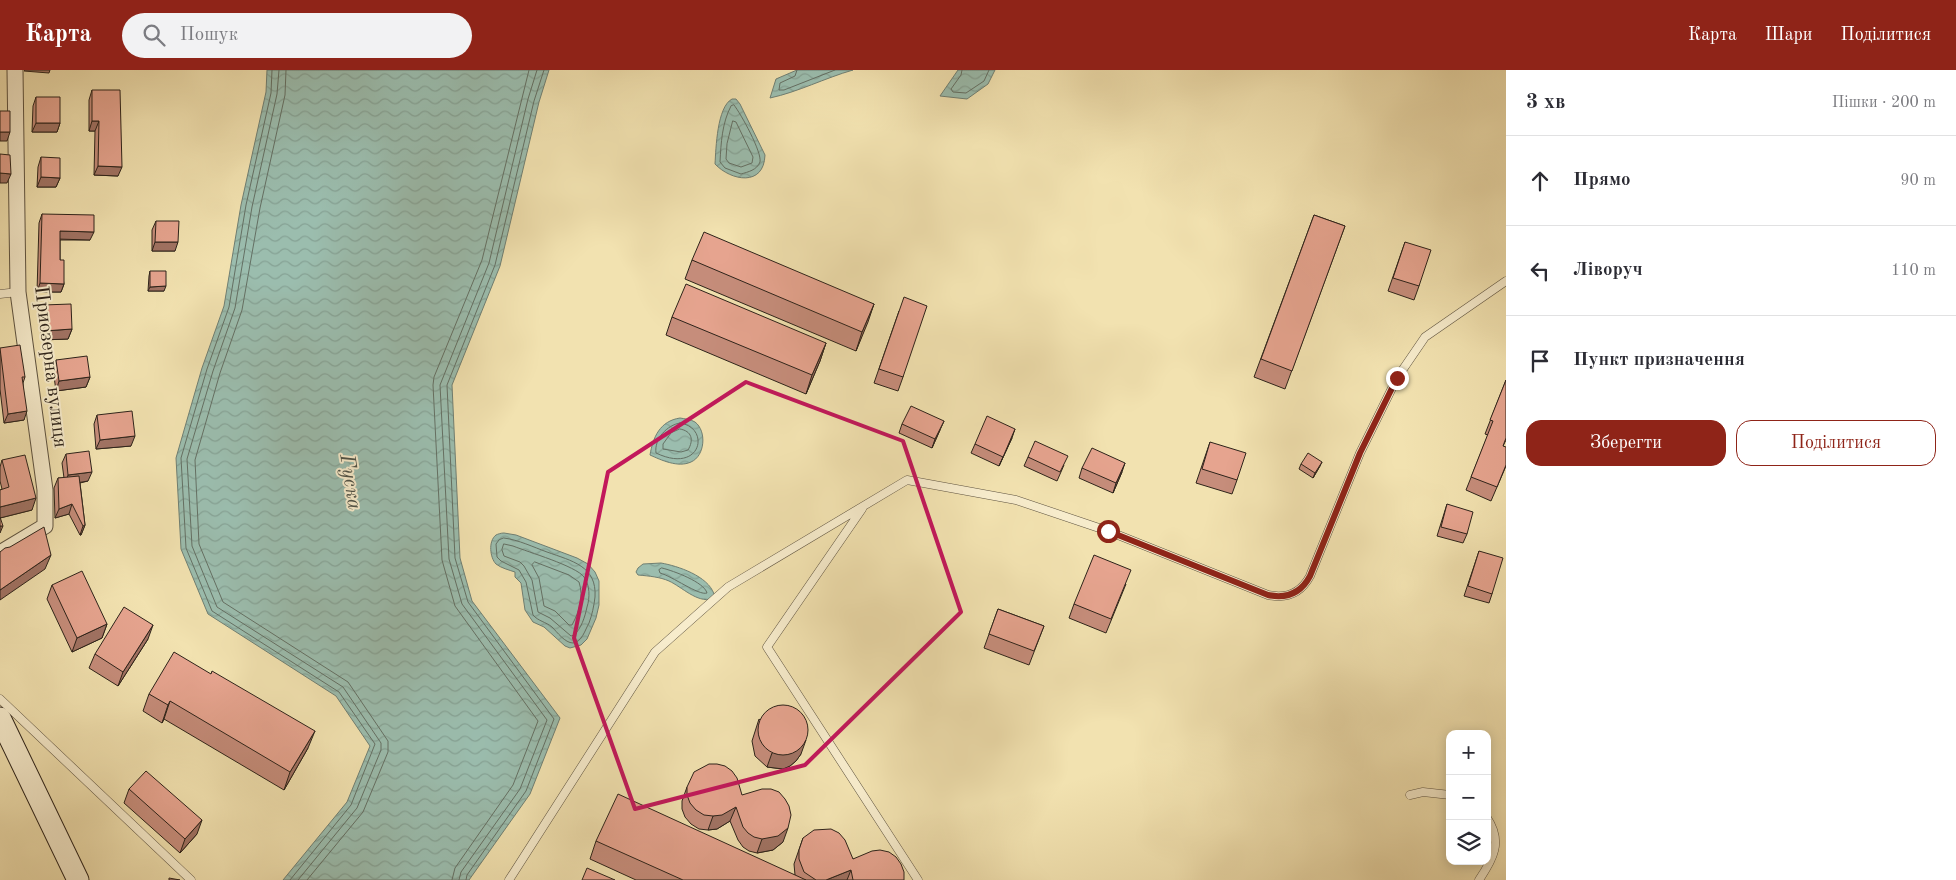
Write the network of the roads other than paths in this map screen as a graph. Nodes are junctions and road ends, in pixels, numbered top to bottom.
1 (15, 70) edge
2 (1506, 281) edge
3 (18, 292) junction
4 (0, 294) edge
5 (865, 506) junction
6 (0, 553) edge
7 (0, 699) edge
8 (0, 718) edge
9 (1410, 795) dead end
10 (1446, 795) edge
11 (1488, 820) edge
12 (78, 880) edge
13 (191, 880) edge
14 (509, 880) edge
15 (918, 880) edge
16 (1479, 880) edge

1 - 3 street, Приозерна вулиця
2 - 5 lane
3 - 4 lane
3 - 6 street, Приозерна вулиця
5 - 14 lane
5 - 15 lane
7 - 13 lane
8 - 12 main road
9 - 10 lane
11 - 16 lane

